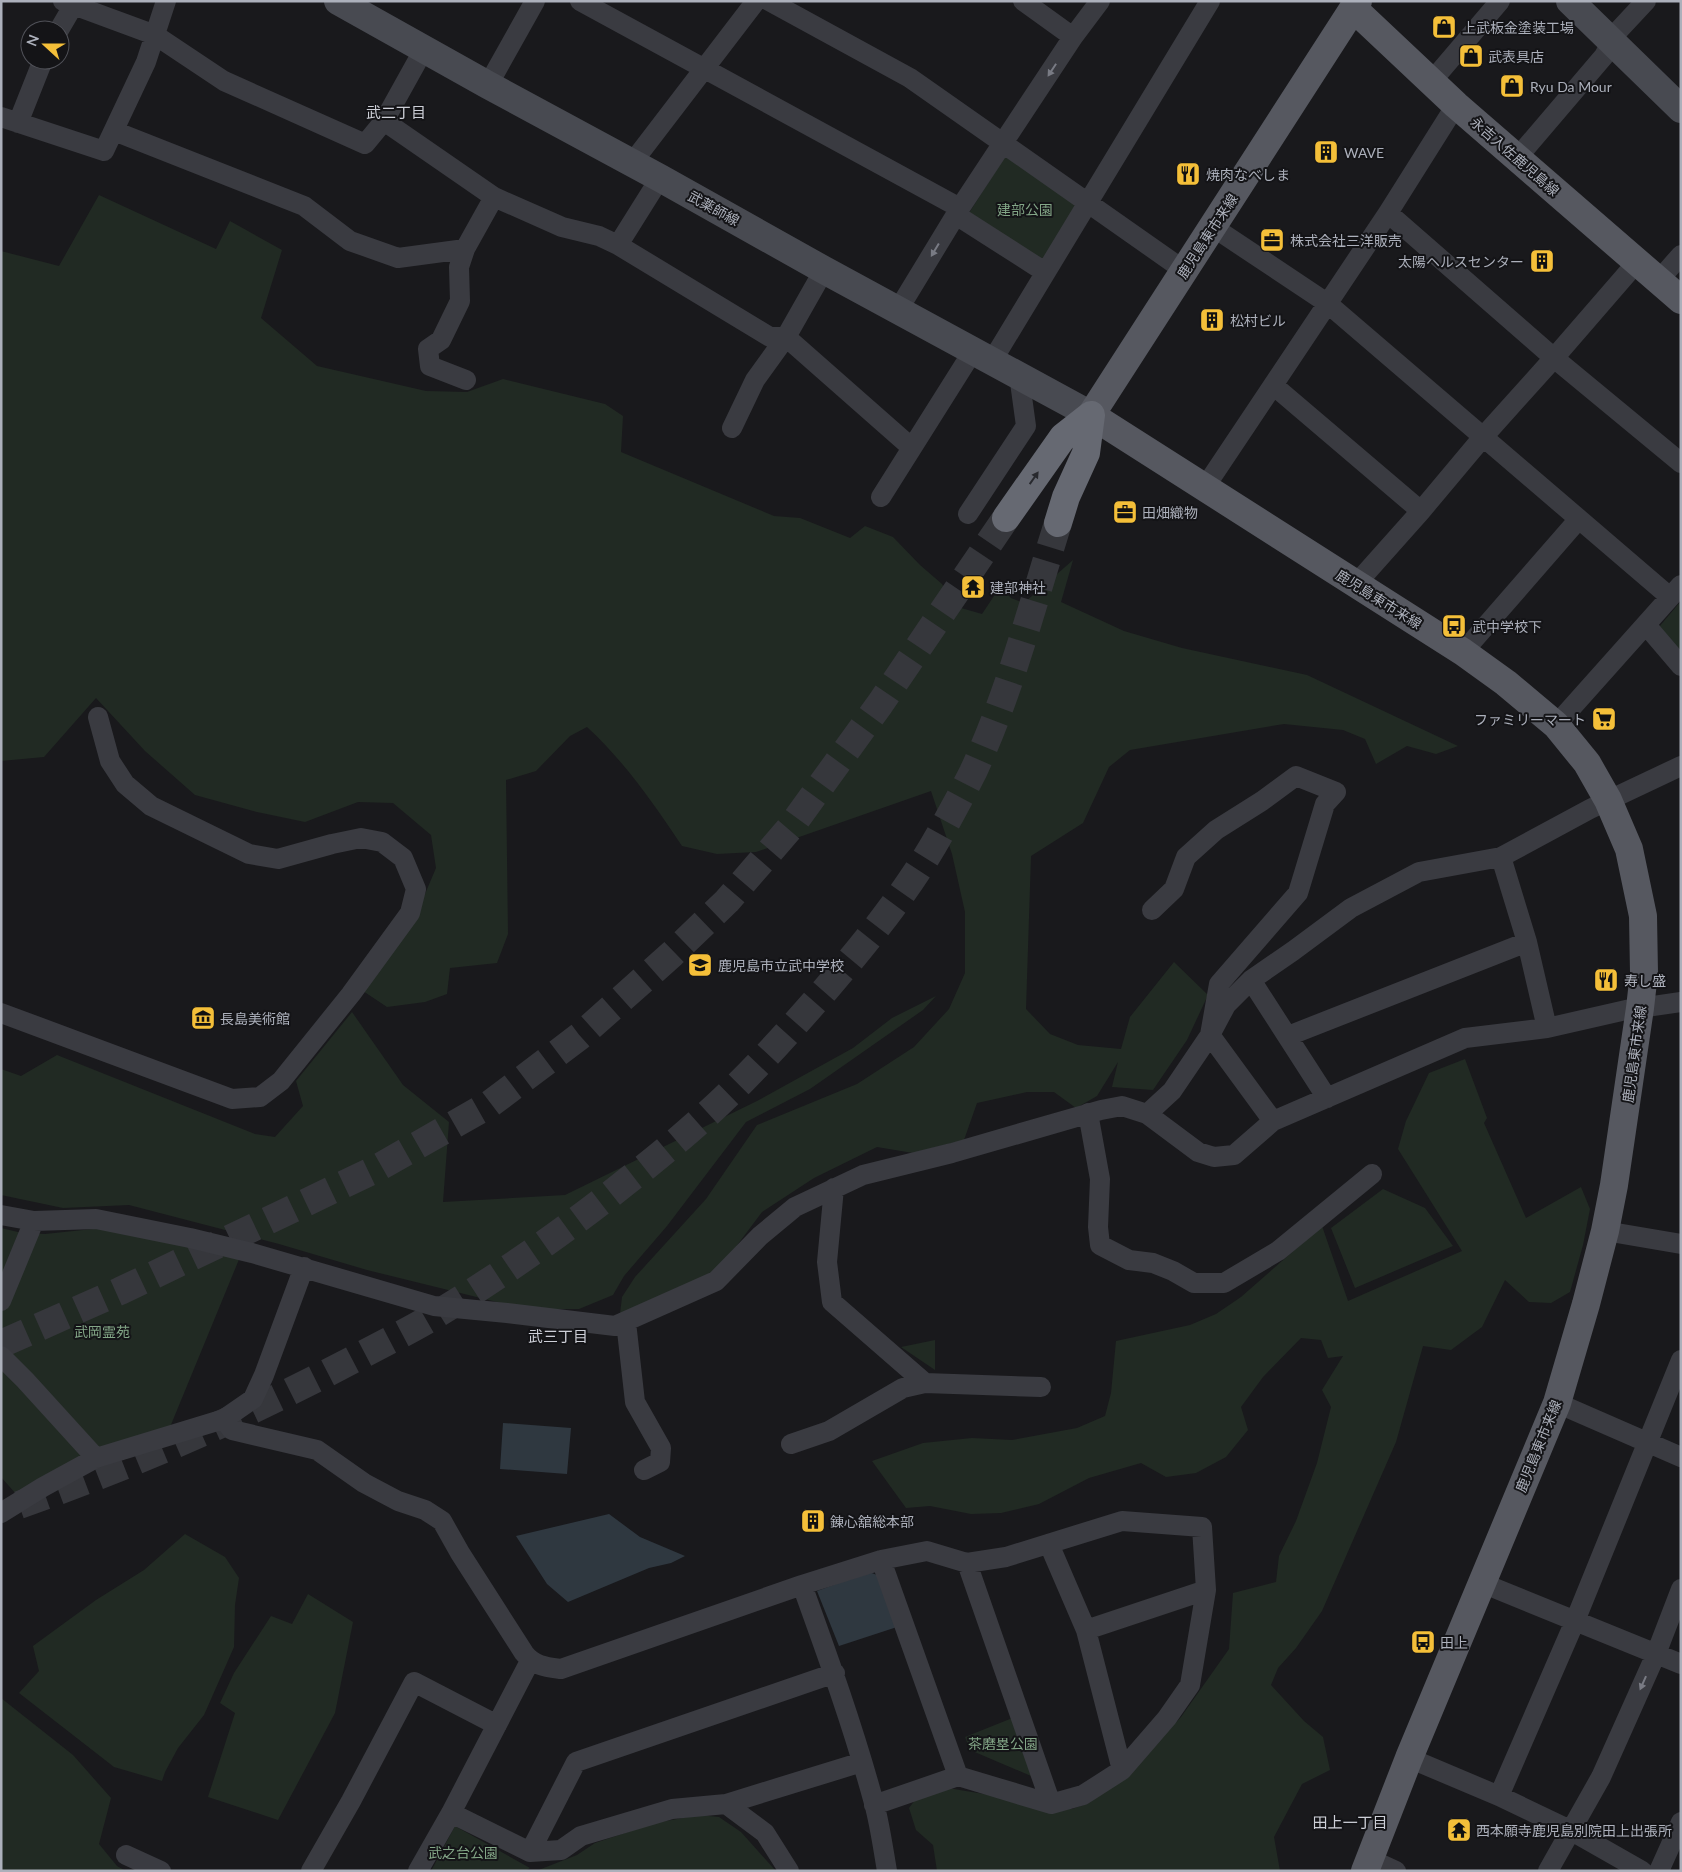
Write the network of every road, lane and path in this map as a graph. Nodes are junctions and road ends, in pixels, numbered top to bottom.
1 (166, 1) edge
2 (535, 1) edge
3 (580, 1) edge
4 (756, 1) edge
5 (770, 1) edge
6 (1023, 1) edge
7 (1100, 1) edge
8 (1210, 1) edge
9 (1500, 1) edge
10 (1570, 1) edge
11 (1646, 1) edge
12 (345, 3) edge
13 (68, 4) edge
14 (1351, 4) edge
15 (62, 20) edge
16 (155, 35) junction
17 (1073, 37) junction
18 (1612, 41) junction
19 (424, 50) junction
20 (705, 69) junction
21 (38, 70) edge
22 (1431, 82) junction
23 (488, 85) junction
24 (1456, 105) junction
25 (1681, 109) edge
26 (10, 120) edge
27 (384, 121) junction
28 (114, 131) junction
29 (1003, 143) junction
30 (1517, 158) junction
31 (632, 163) junction
32 (660, 178) junction
33 (494, 197) junction
34 (1088, 202) junction
35 (958, 211) junction
36 (1388, 213) junction
37 (1213, 227) junction
38 (618, 245) junction
39 (465, 249) junction
40 (1681, 255) edge
41 (1638, 261) junction
42 (824, 270) junction
43 (1185, 271) junction
44 (1045, 272) junction
45 (1658, 280) junction
46 (1681, 300) edge
47 (1327, 303) junction
48 (898, 310) junction
49 (786, 337) junction
50 (982, 356) junction
51 (1554, 358) junction
52 (1019, 375) junction
53 (466, 380) dead end
54 (1273, 385) junction
55 (1091, 416) junction
56 (732, 428) dead end
57 (1483, 437) junction
58 (912, 448) junction
59 (1681, 464) edge
60 (1205, 487) junction
61 (881, 497) dead end
62 (1421, 511) junction
63 (968, 514) dead end
64 (1006, 518) tunnel mouth
65 (1578, 520) junction
66 (1058, 523) tunnel mouth
67 (1356, 584) junction
68 (1675, 591) edge
69 (1646, 625) junction
70 (1463, 652) junction
71 (1681, 666) edge
72 (98, 717) dead end
73 (1556, 724) junction
74 (1681, 766) edge
75 (1608, 800) junction
76 (1501, 857) junction
77 (1152, 910) dead end
78 (1527, 942) junction
79 (1251, 980) junction
80 (1681, 1002) edge
81 (1640, 1008) junction
82 (1, 1013) edge
83 (1547, 1028) junction
84 (1210, 1035) junction
85 (1288, 1036) junction
86 (1327, 1098) junction
87 (1088, 1113) junction
88 (1148, 1114) junction
89 (1273, 1121) junction
90 (1372, 1174) dead end
91 (834, 1188) junction
92 (1, 1215) edge
93 (34, 1221) junction
94 (1605, 1231) junction
95 (1681, 1244) edge
96 (304, 1268) junction
97 (1, 1301) edge
98 (626, 1322) junction
99 (1, 1356) edge
100 (1681, 1360) edge
101 (925, 1383) junction
102 (1042, 1387) dead end
103 (1557, 1403) junction
104 (224, 1419) junction
105 (1647, 1443) junction
106 (791, 1444) dead end
107 (1681, 1457) edge
108 (96, 1458) junction
109 (644, 1470) dead end
110 (1, 1514) edge
111 (1049, 1544) junction
112 (881, 1560) junction
113 (967, 1563) junction
114 (1482, 1582) junction
115 (802, 1585) junction
116 (1681, 1589) edge
117 (1206, 1590) junction
118 (1575, 1621) junction
119 (1086, 1630) junction
120 (1656, 1654) junction
121 (530, 1661) junction
122 (1681, 1664) edge
123 (834, 1674) junction
124 (497, 1725) junction
125 (1409, 1758) junction
126 (862, 1762) junction
127 (1122, 1770) junction
128 (958, 1776) junction
129 (1499, 1796) junction
130 (726, 1804) junction
131 (1051, 1804) junction
132 (874, 1805) junction
133 (451, 1813) junction
134 (1681, 1822) edge
135 (1570, 1830) junction
136 (530, 1852) junction
137 (126, 1855) dead end
138 (1367, 1865) edge
139 (161, 1871) edge
140 (312, 1871) edge
141 (418, 1871) edge
142 (789, 1871) edge
143 (887, 1871) edge
144 (1396, 1871) edge
145 (1548, 1871) edge
146 (1642, 1871) edge
147 (1659, 1871) edge

1 - 16 street
2 - 23 street
3 - 20 street
4 - 20 street
5 - 29 street
6 - 17 street
7 - 17 street
8 - 34 street
9 - 22 street
10 - 18 street
11 - 18 street
12 - 19 street, 武薬師線
13 - 15 street
13 - 16 street
14 - 22 main road, 永吉入佐鹿児島線
14 - 37 main road, 鹿児島東市来線
16 - 27 street
16 - 28 street
17 -> 29 street
18 - 25 street
18 - 30 street
19 - 23 street, 武薬師線
19 - 27 street
20 - 31 street
20 - 35 street
21 - 26 street
22 - 24 main road, 永吉入佐鹿児島線
23 - 31 street, 武薬師線
24 - 30 main road, 永吉入佐鹿児島線
24 - 36 street
26 - 28 street
27 - 33 street
28 - 39 street
29 - 34 street
29 - 35 street
30 - 41 main road, 永吉入佐鹿児島線
31 - 32 street, 武薬師線
32 - 38 street
32 - 42 street, 武薬師線
33 - 38 street
33 - 39 street
34 - 43 street
34 - 44 street
35 - 44 street
35 -> 48 street
36 - 47 street
36 - 51 street
37 - 43 main road, 鹿児島東市来線
37 - 47 street
38 - 49 street
39 - 53 street
40 - 45 street
41 - 45 main road, 永吉入佐鹿児島線
41 - 51 street
42 - 48 street, 武薬師線
42 - 49 street
43 - 55 main road, 鹿児島東市来線
44 - 50 street
45 - 46 main road, 永吉入佐鹿児島線
47 - 54 street
47 - 57 street
48 - 50 street, 武薬師線
49 - 56 street
49 - 58 street
50 - 52 street, 武薬師線
50 - 58 street
51 - 57 street
51 - 59 street
52 - 55 street, 武薬師線
52 - 63 street
54 - 60 street
54 - 62 street
55 - 60 main road, 鹿児島東市来線
64 -> 55 highway
55 - 66 highway
57 - 62 street
57 - 65 street
58 - 61 street
60 - 67 main road, 鹿児島東市来線
62 - 67 street
65 - 68 street
65 - 70 street
67 - 70 main road, 鹿児島東市来線
68 - 69 street
69 - 71 street
69 - 73 street
70 - 73 main road, 鹿児島東市来線
72 - 82 street
73 - 75 main road, 鹿児島東市来線
74 - 75 street
75 - 76 street
75 - 81 main road, 鹿児島東市来線
76 - 78 street
76 - 79 street
77 - 84 street
78 - 83 street
78 - 85 street
79 - 84 street
79 - 85 street
80 - 81 street
81 - 83 street
81 - 94 main road, 鹿児島東市来線
83 - 86 street
84 - 88 street
84 - 89 street
85 - 86 street
86 - 89 street
87 - 88 street
87 - 90 street
87 - 91 street
88 - 89 street
91 - 98 street
91 - 101 street
92 - 93 street
93 - 96 street
93 - 97 street
94 - 95 street
94 - 103 main road, 鹿児島東市来線
96 - 98 street
96 - 104 street
98 - 109 street
99 - 108 street
100 - 105 street
101 - 102 street
101 - 106 street
103 - 105 street
103 - 114 main road, 鹿児島東市来線
104 - 108 street
104 - 121 street
105 - 107 street
105 - 118 street
108 - 110 street
111 - 113 street
111 - 117 street
111 - 119 street
112 - 113 street
112 - 115 street
112 - 128 street
113 - 131 street
114 - 118 street
114 - 125 main road, 鹿児島東市来線
115 - 121 street
115 - 123 street
116 - 120 street
117 - 119 street
117 - 127 street
118 - 120 street
118 - 129 street
119 - 127 street
120 - 122 street
120 -> 135 street
121 - 124 street
123 - 126 street
123 - 136 street
124 - 133 street
124 - 140 street
125 - 129 street
125 - 138 main road, 鹿児島東市来線
126 - 130 street
126 - 132 street
127 - 131 street
128 - 131 street
128 - 132 street
129 - 135 street
130 - 136 street
130 - 142 street
132 - 143 street
133 - 136 street
133 - 141 street
134 - 147 street
135 - 145 street
135 - 146 street
137 - 139 street
138 - 144 street

